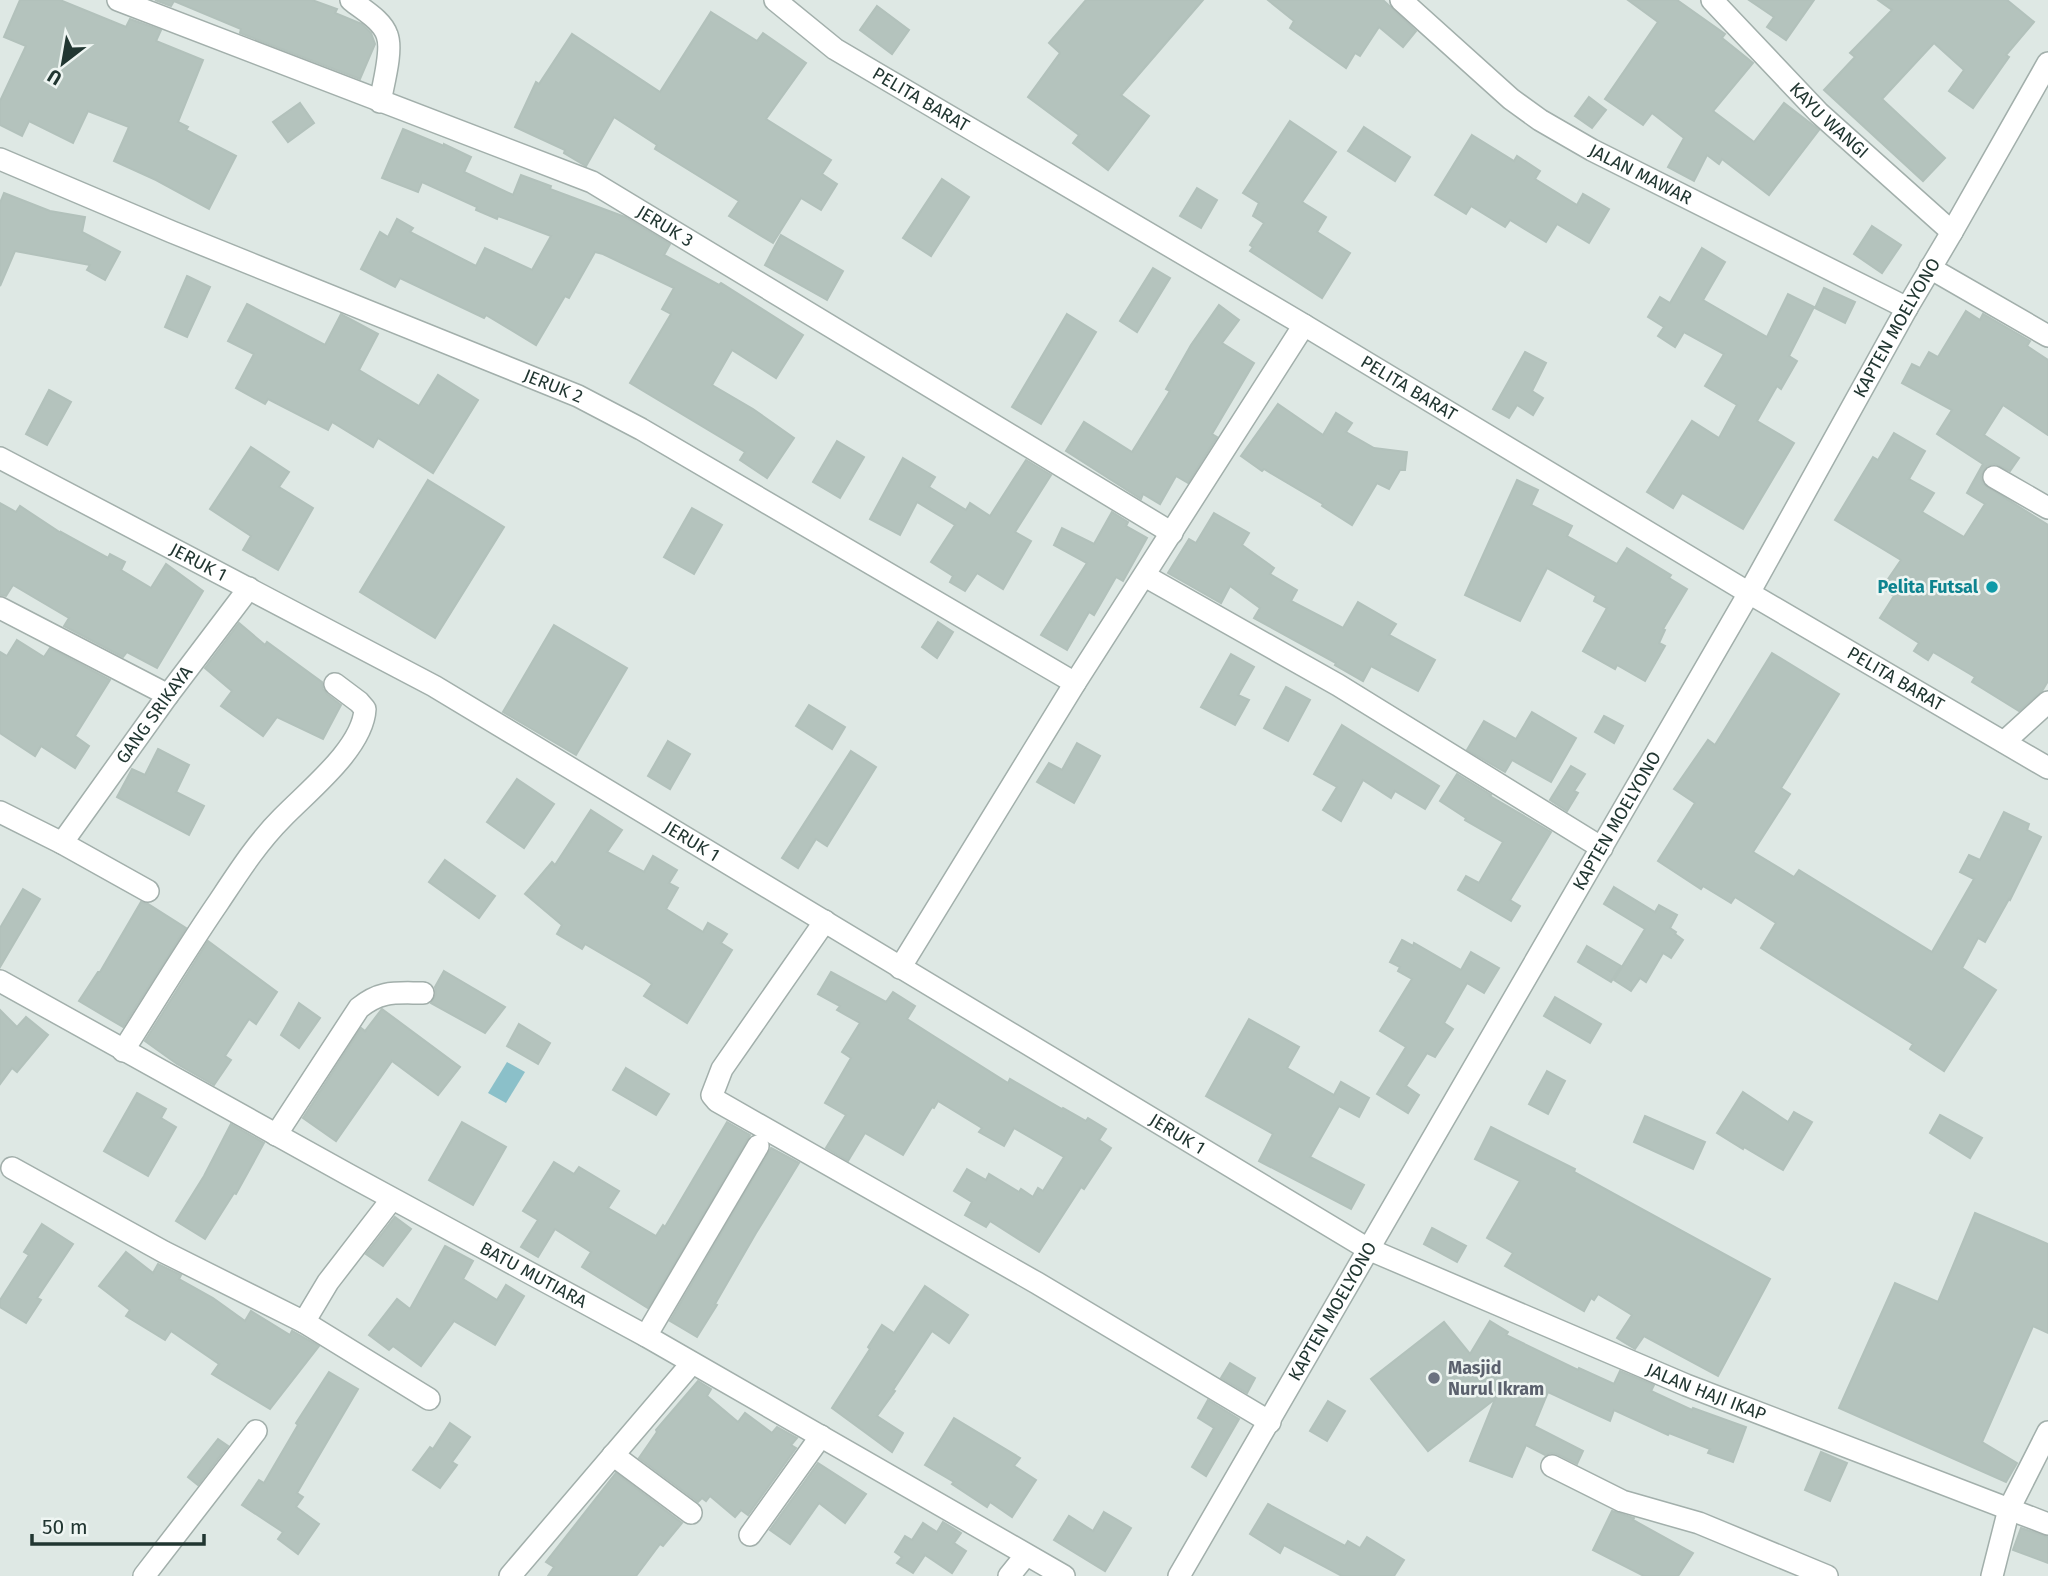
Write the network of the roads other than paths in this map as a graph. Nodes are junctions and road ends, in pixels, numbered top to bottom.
1 (118, 0) edge
2 (351, 0) edge
3 (775, 0) edge
4 (1401, 0) edge
5 (1712, 0) edge
6 (2048, 63) edge
7 (380, 102) junction
8 (0, 159) edge
9 (1952, 232) junction
10 (1930, 268) junction
11 (1907, 308) junction
12 (1304, 326) junction
13 (2048, 336) edge
14 (0, 458) edge
15 (1994, 477) dead end
16 (2048, 508) edge
17 (1172, 533) junction
18 (1145, 576) junction
19 (249, 588) junction
20 (1749, 593) junction
21 (0, 608) edge
22 (1075, 683) junction
23 (335, 684) dead end
24 (168, 695) junction
25 (2048, 702) edge
26 (2004, 742) junction
27 (2048, 768) edge
28 (0, 812) edge
29 (62, 843) junction
30 (1602, 848) junction
31 (148, 891) dead end
32 (825, 920) junction
33 (900, 968) junction
34 (0, 981) edge
35 (423, 993) dead end
36 (124, 1051) junction
37 (276, 1135) junction
38 (758, 1146) dead end
39 (12, 1168) dead end
40 (392, 1199) junction
41 (1368, 1249) junction
42 (304, 1322) junction
43 (646, 1336) junction
44 (692, 1363) junction
45 (429, 1399) dead end
46 (1270, 1422) junction
47 (256, 1431) dead end
48 (2048, 1432) edge
49 (821, 1437) junction
50 (613, 1455) junction
51 (1552, 1466) dead end
52 (2010, 1509) junction
53 (691, 1513) dead end
54 (2048, 1524) edge
55 (750, 1535) dead end
56 (1026, 1555) junction
57 (145, 1576) edge
58 (510, 1576) edge
59 (1009, 1576) edge
60 (1064, 1576) edge
61 (1179, 1576) edge
62 (1827, 1576) edge
63 (1992, 1576) edge

1 - 7 street, JERUK 3
2 - 7 street
3 - 12 street, PELITA BARAT
4 - 11 street, JALAN MAWAR
5 - 9 street, KAYU WANGI
6 - 9 street, KAPTEN MOELYONO
7 - 17 street, JERUK 3
8 - 22 street, JERUK 2
9 - 10 street, KAPTEN MOELYONO
10 - 11 street, KAPTEN MOELYONO
10 - 13 street
11 - 20 street, KAPTEN MOELYONO
12 - 17 street
12 - 20 street, PELITA BARAT
14 - 19 street, JERUK 1
15 - 16 street
17 - 18 street
18 - 22 street
18 - 30 street
19 - 24 street, GANG SRIKAYA
19 - 32 street, JERUK 1
20 - 26 street, PELITA BARAT
20 - 30 street, KAPTEN MOELYONO
21 - 24 street
22 - 33 street
23 - 36 street
24 - 29 street, GANG SRIKAYA
25 - 26 street
26 - 27 street, PELITA BARAT
28 - 29 street
29 - 31 street
30 - 41 street, KAPTEN MOELYONO
32 - 33 street, JERUK 1
32 - 46 street
33 - 41 street, JERUK 1
34 - 36 street, BATU MUTIARA
35 - 37 street
36 - 37 street, BATU MUTIARA
37 - 40 street, BATU MUTIARA
38 - 43 street
39 - 42 street
40 - 42 street
40 - 43 street, BATU MUTIARA
41 - 46 street, KAPTEN MOELYONO
41 - 52 street, JALAN HAJI IKAP
42 - 45 street
43 - 44 street, BATU MUTIARA
44 - 49 street, BATU MUTIARA
44 - 50 street
46 - 61 street, KAPTEN MOELYONO
47 - 57 street
48 - 52 street
49 - 55 street
49 - 56 street, BATU MUTIARA
50 - 53 street
50 - 58 street
51 - 62 street
52 - 54 street, JALAN HAJI IKAP
52 - 63 street
56 - 59 street
56 - 60 street, BATU MUTIARA

